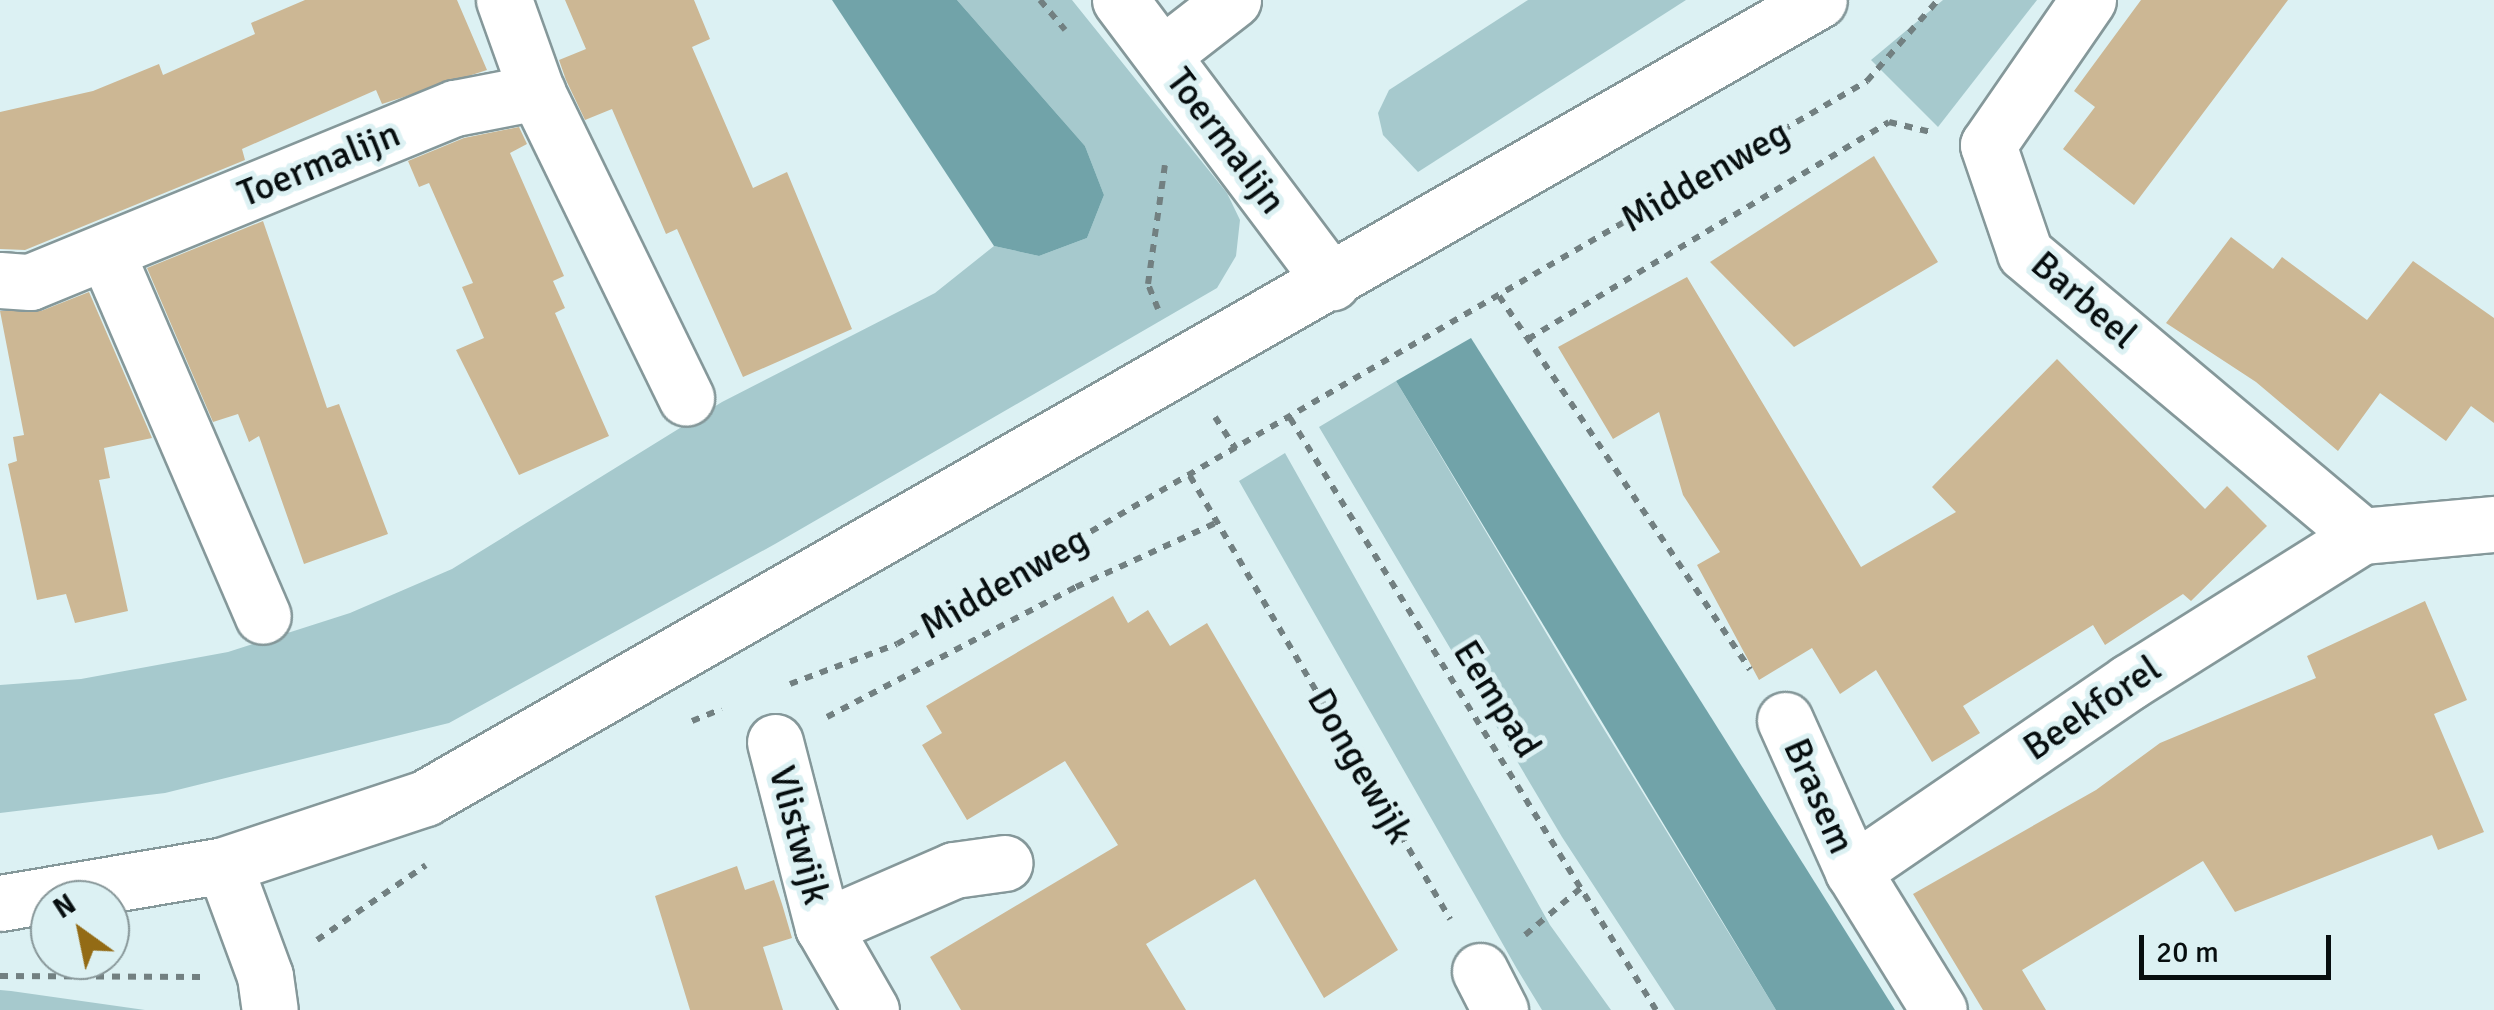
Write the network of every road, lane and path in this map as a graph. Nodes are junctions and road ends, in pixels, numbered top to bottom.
1 (504, 0) edge
2 (1040, 0) edge
3 (1120, 0) edge
4 (1233, 0) edge
5 (1819, 0) edge
6 (1938, 0) edge
7 (2088, 0) edge
8 (1076, 43) dead end
9 (1162, 55) junction
10 (537, 92) junction
11 (1988, 145) junction
12 (1167, 152) dead end
13 (106, 252) junction
14 (0, 280) edge
15 (1332, 282) junction
16 (1148, 284) dead end
17 (1500, 296) junction
18 (1528, 339) junction
19 (686, 398) dead end
20 (1290, 418) junction
21 (1190, 476) junction
22 (1218, 522) junction
23 (2494, 524) edge
24 (2362, 536) junction
25 (263, 616) dead end
26 (738, 704) dead end
27 (720, 710) junction
28 (774, 716) junction
29 (1784, 720) joint
30 (684, 724) dead end
31 (434, 860) dead end
32 (1005, 862) dead end
33 (224, 865) junction
34 (1853, 872) junction
35 (1582, 887) junction
36 (0, 903) edge
37 (823, 927) junction
38 (0, 976) edge
39 (1490, 991) edge
40 (267, 993) edge
41 (871, 1010) edge
42 (1656, 1010) edge
43 (1939, 1010) edge

1 - 10 street
2 - 8 path
3 - 9 street, Toermalijn
4 - 9 street
5 - 15 street
6 - 17 path, Middenweg
7 - 11 street
9 - 15 street, Toermalijn
10 - 13 street, Toermalijn
10 - 19 street
11 - 18 path
11 - 24 street, Barbeel
12 - 16 path
13 - 14 street, Toermalijn
13 - 25 street
15 - 33 street
17 - 18 path
17 - 20 path, Middenweg
18 - 29 path
20 - 21 path, Middenweg
20 - 35 path, Eempad
21 - 22 path, Dongewijk
21 - 28 path, Middenweg
22 - 28 path
22 - 39 path, Dongewijk
23 - 24 street, Beekforel
24 - 34 street, Beekforel
26 - 27 path
27 - 28 path
27 - 30 path
28 - 37 street, Vlistwijk
29 - 34 street, Brasem
31 - 40 path
32 - 37 street, Vlistwijk
33 - 36 street
33 - 40 street
34 - 43 street
35 - 39 path
35 - 42 path, Eempad
37 - 41 street, Vlistwijk
38 - 40 path

